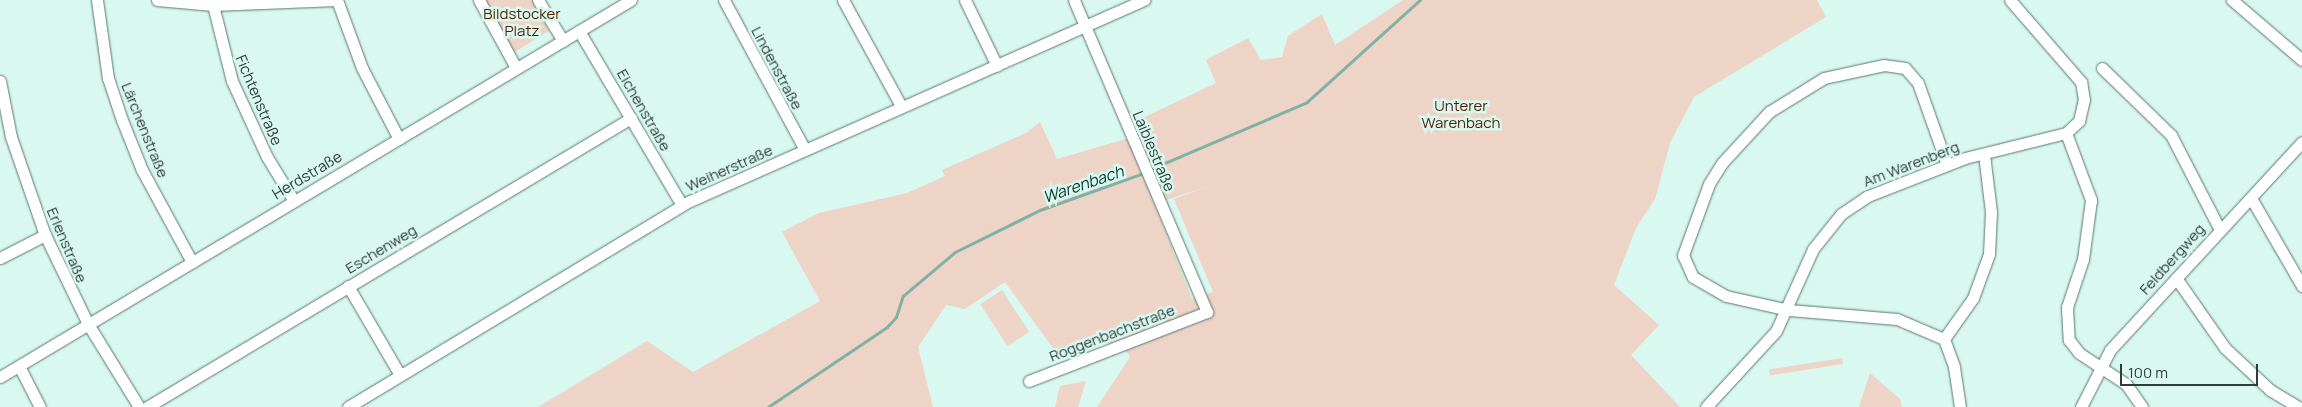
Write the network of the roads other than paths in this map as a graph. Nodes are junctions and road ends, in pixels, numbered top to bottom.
1 (97, 0) edge
2 (157, 0) edge
3 (337, 0) edge
4 (479, 0) edge
5 (538, 0) edge
6 (631, 0) edge
7 (724, 0) edge
8 (843, 0) edge
9 (965, 0) edge
10 (1074, 0) edge
11 (1144, 0) edge
12 (2010, 0) edge
13 (2232, 0) edge
14 (213, 5) junction
15 (1085, 26) junction
16 (580, 31) junction
17 (563, 41) junction
18 (2302, 60) edge
19 (996, 66) junction
20 (516, 68) junction
21 (2102, 68) dead end
22 (0, 82) edge
23 (901, 106) junction
24 (631, 118) junction
25 (2066, 133) junction
26 (399, 138) junction
27 (5, 139) edge
28 (2302, 142) edge
29 (805, 150) junction
30 (1984, 154) junction
31 (1947, 165) junction
32 (2251, 198) junction
33 (294, 201) junction
34 (682, 205) junction
35 (2220, 228) junction
36 (45, 235) junction
37 (0, 258) edge
38 (192, 262) junction
39 (2176, 278) junction
40 (348, 286) junction
41 (2302, 286) edge
42 (1789, 310) junction
43 (1207, 312) joint
44 (88, 324) junction
45 (1944, 339) junction
46 (2101, 365) junction
47 (19, 366) junction
48 (400, 375) junction
49 (0, 377) edge
50 (1028, 380) dead end
51 (40, 407) edge
52 (139, 407) edge
53 (147, 407) edge
54 (348, 407) edge
55 (1706, 407) edge
56 (1960, 407) edge
57 (2081, 407) edge
58 (2142, 407) edge
59 (2298, 407) edge

1 - 38 street, Lärchenstraße
2 - 14 street
3 - 14 street
3 - 26 street
4 - 20 street
5 - 17 street
6 - 16 street, Herdstraße
7 - 29 street, Lindenstraße
8 - 23 street
9 - 19 street
10 - 15 street, Laiblestraße
11 - 15 street, Weiherstraße
12 - 25 street
13 - 18 street
14 - 33 street, Fichtenstraße
15 - 19 street, Weiherstraße
15 - 43 street, Laiblestraße
16 - 17 street, Herdstraße
16 - 24 street, Eichenstraße
17 - 20 street, Herdstraße
19 - 23 street, Weiherstraße
20 - 26 street, Herdstraße
21 - 35 street
22 - 27 street, Erlenstraße
23 - 29 street, Weiherstraße
24 - 34 street, Eichenstraße
24 - 40 street, Eschenweg
25 - 30 street, Am Warenberg
25 - 46 street
26 - 33 street, Herdstraße
27 - 36 street, Erlenstraße
28 - 32 street, Feldbergweg
29 - 34 street, Weiherstraße
30 - 31 street, Am Warenberg
30 - 45 street
31 - 42 street, Am Warenberg
31 - 42 street
32 - 35 street, Feldbergweg
32 - 41 street
33 - 38 street, Herdstraße
34 - 48 street, Weiherstraße
35 - 39 street, Feldbergweg
36 - 37 street
36 - 44 street, Erlenstraße
38 - 44 street, Herdstraße
39 - 46 street, Feldbergweg
39 - 59 street
40 - 48 street
40 - 53 street, Eschenweg
42 - 45 street
42 - 55 street, Am Warenberg
43 - 50 street, Roggenbachstraße
44 - 47 street, Herdstraße
44 - 52 street, Erlenstraße
45 - 56 street
46 - 57 street, Feldbergweg
46 - 58 street
47 - 49 street, Herdstraße
47 - 51 street
48 - 54 street, Weiherstraße

